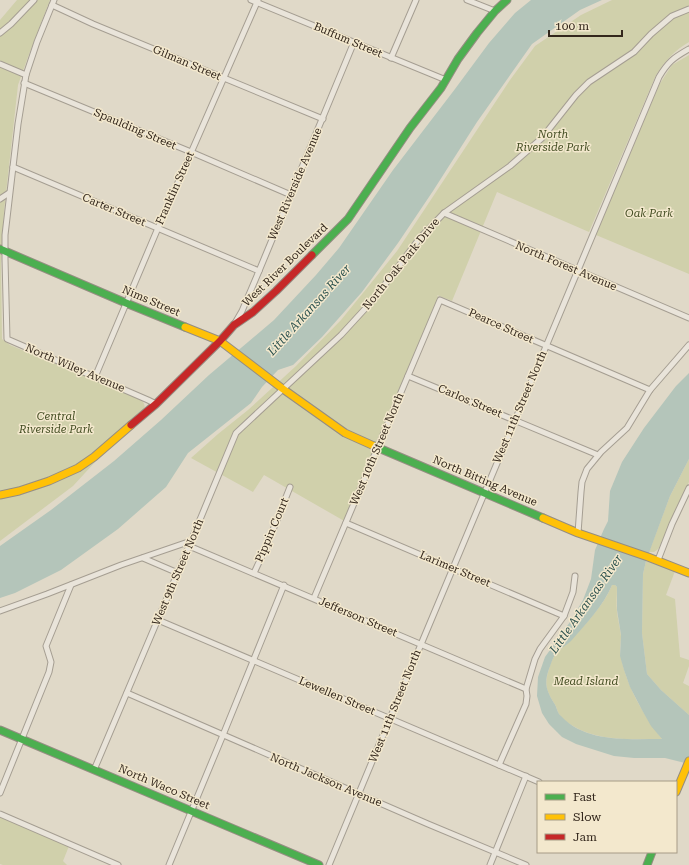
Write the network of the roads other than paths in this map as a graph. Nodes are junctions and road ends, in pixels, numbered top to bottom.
1 (34, 0) edge
2 (251, 0) edge
3 (416, 0) edge
4 (467, 0) edge
5 (506, 0) edge
6 (257, 1) edge
7 (53, 2) edge
8 (689, 9) edge
9 (495, 11) junction
10 (0, 34) edge
11 (354, 42) junction
12 (689, 49) edge
13 (392, 58) junction
14 (0, 64) edge
15 (26, 75) junction
16 (224, 78) junction
17 (446, 80) junction
18 (24, 83) junction
19 (323, 119) junction
20 (191, 152) junction
21 (13, 167) junction
22 (10, 192) junction
23 (291, 195) junction
24 (0, 199) edge
25 (444, 213) junction
26 (158, 228) junction
27 (2, 250) edge
28 (578, 270) junction
29 (259, 271) junction
30 (440, 300) joint
31 (126, 303) junction
32 (689, 318) edge
33 (234, 325) junction
34 (220, 342) junction
35 (689, 345) edge
36 (546, 346) junction
37 (408, 376) junction
38 (94, 377) junction
39 (283, 389) junction
40 (650, 390) junction
41 (156, 404) junction
42 (515, 420) junction
43 (378, 447) junction
44 (598, 455) junction
45 (290, 487) dead end
46 (689, 488) edge
47 (484, 493) junction
48 (0, 495) edge
49 (346, 523) junction
50 (578, 533) junction
51 (190, 544) junction
52 (143, 558) junction
53 (658, 560) junction
54 (452, 568) junction
55 (178, 573) junction
56 (254, 573) junction
57 (689, 573) edge
58 (575, 576) dead end
59 (71, 585) junction
60 (284, 586) junction
61 (314, 598) junction
62 (0, 611) edge
63 (564, 616) junction
64 (158, 620) junction
65 (421, 644) junction
66 (254, 661) junction
67 (526, 689) junction
68 (127, 693) junction
69 (390, 718) junction
70 (0, 730) edge
71 (223, 735) junction
72 (22, 740) junction
73 (688, 764) edge
74 (499, 765) junction
75 (94, 770) junction
76 (526, 776) junction
77 (537, 781) edge
78 (677, 790) edge
79 (0, 793) edge
80 (359, 794) junction
81 (191, 811) junction
82 (0, 814) edge
83 (495, 852) junction
84 (652, 853) edge
85 (118, 865) edge
86 (169, 865) edge
87 (319, 865) edge
88 (329, 865) edge
89 (490, 865) edge
90 (526, 865) edge
91 (646, 865) edge

1 - 10 street
2 - 6 street, Buffum Street
3 - 13 street
4 - 9 street
5 - 9 street, West River Boulevard
6 - 11 street, Buffum Street
6 - 16 street, Franklin Street
7 - 15 street
7 - 16 street, Gilman Street
8 - 25 street, North Oak Park Drive
9 - 17 street, West River Boulevard
11 - 13 street, Buffum Street
11 - 19 street, West Riverside Avenue
12 - 28 street, West 11th Street North
13 - 17 street, Buffum Street
14 - 15 street
15 - 18 street
16 - 19 street, Gilman Street
16 - 20 street, Franklin Street
17 - 33 street, West River Boulevard
18 - 20 street, Spaulding Street
18 - 21 street
19 - 23 street, West Riverside Avenue
20 - 23 street, Spaulding Street
20 - 26 street, Franklin Street
21 - 22 street
21 - 26 street, Carter Street
22 - 24 street
22 - 27 street
23 - 29 street, West Riverside Avenue
25 - 28 street, North Forest Avenue
25 - 39 street, North Oak Park Drive
26 - 29 street, Carter Street
26 - 31 street, Franklin Street
27 - 31 street, Nims Street
27 - 38 street, North Wiley Avenue
28 - 32 street, North Forest Avenue
28 - 36 street, West 11th Street North
29 - 33 street, West Riverside Avenue
30 - 36 street, Pearce Street
30 - 37 street, West 10th Street North
31 - 34 street, Nims Street
31 - 38 street, Franklin Street
33 - 34 street, West River Boulevard
34 - 39 street, Nims Street
34 - 41 street, West River Boulevard
35 - 40 street
36 - 40 street, Pearce Street
36 - 42 street, West 11th Street North
37 - 42 street, Carlos Street
37 - 43 street, West 10th Street North
38 - 41 street, North Wiley Avenue
39 - 43 street, North Bitting Avenue
39 - 51 street, West 9th Street North
40 - 44 street
41 - 48 street, West River Boulevard
42 - 44 street, Carlos Street
42 - 47 street, West 11th Street North
43 - 47 street, North Bitting Avenue
43 - 49 street, West 10th Street North
44 - 50 street
45 - 56 street, Pippin Court
46 - 53 street
47 - 50 street, North Bitting Avenue
47 - 54 street, West 11th Street North
49 - 54 street, Larimer Street
49 - 61 street, West 10th Street North
50 - 53 street, North Bitting Avenue
51 - 52 street
51 - 55 street, West 9th Street North
51 - 56 street, Jefferson Street
52 - 55 street
52 - 59 street
53 - 57 street, North Bitting Avenue
54 - 63 street, Larimer Street
54 - 65 street, West 11th Street North
55 - 64 street, West 9th Street North
56 - 60 street, Jefferson Street
58 - 63 street
59 - 62 street
59 - 72 street
60 - 61 street, Jefferson Street
60 - 66 street
61 - 65 street, Jefferson Street
63 - 67 street
64 - 66 street, Lewellen Street
64 - 68 street, West 9th Street North
65 - 67 street, Jefferson Street
65 - 69 street, West 11th Street North
66 - 69 street, Lewellen Street
66 - 71 street
67 - 74 street
68 - 71 street, North Jackson Avenue
68 - 75 street, West 9th Street North
69 - 74 street, Lewellen Street
69 - 80 street, West 11th Street North
70 - 72 street, North Waco Street
71 - 80 street, North Jackson Avenue
71 - 81 street
72 - 75 street, North Waco Street
72 - 79 street
73 - 78 street
74 - 76 street, Lewellen Street
75 - 81 street, North Waco Street
76 - 77 street, Lewellen Street
76 - 83 street
80 - 83 street, North Jackson Avenue
80 - 88 street, West 11th Street North
81 - 86 street
81 - 87 street, North Waco Street
82 - 85 street
83 - 89 street
83 - 90 street, North Jackson Avenue
84 - 91 street

